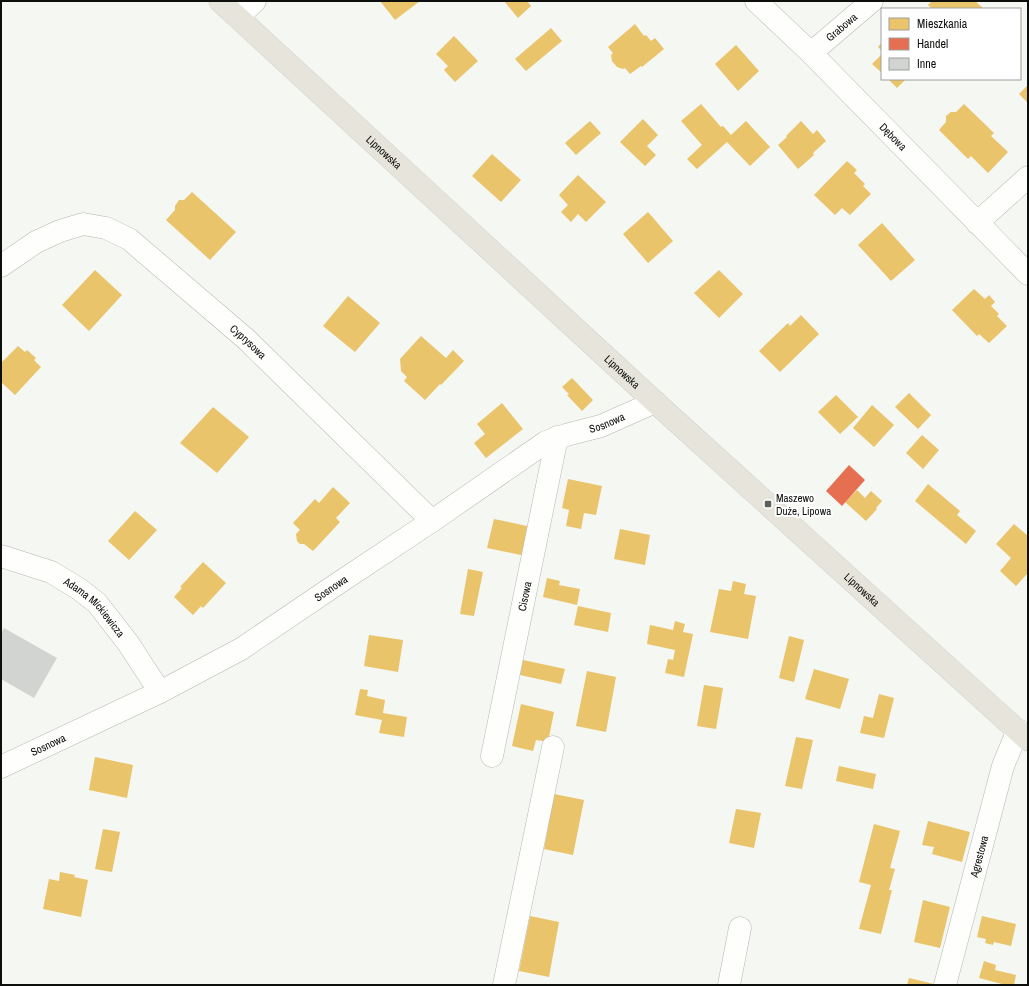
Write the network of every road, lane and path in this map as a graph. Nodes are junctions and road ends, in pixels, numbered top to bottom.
1 (220, 1) edge
2 (255, 1) edge
3 (756, 1) edge
4 (872, 1) edge
5 (238, 17) junction
6 (811, 53) junction
7 (1028, 177) edge
8 (977, 223) junction
9 (1, 266) edge
10 (1028, 274) edge
11 (655, 402) junction
12 (557, 437) junction
13 (432, 521) junction
14 (1, 556) edge
15 (160, 692) junction
16 (1023, 735) edge
17 (553, 747) dead end
18 (492, 756) dead end
19 (1, 767) edge
20 (740, 928) dead end
21 (504, 985) edge
22 (729, 985) edge
23 (946, 985) edge

1 - 5 main road, Lipnowska
2 - 5 street
3 - 6 street, Dębowa
4 - 6 street, Grabowa
5 - 11 main road, Lipnowska
6 - 8 street, Dębowa
7 - 8 street
8 - 10 street, Dębowa
9 - 13 street, Cyprysowa
11 - 12 street, Sosnowa
11 - 16 main road, Lipnowska
12 - 13 street, Sosnowa
12 - 18 street, Cisowa
13 - 15 street, Sosnowa
14 - 15 street, Adama Mickiewicza
15 - 19 street, Sosnowa
16 - 23 street, Agrestowa
17 - 21 street
20 - 22 street

